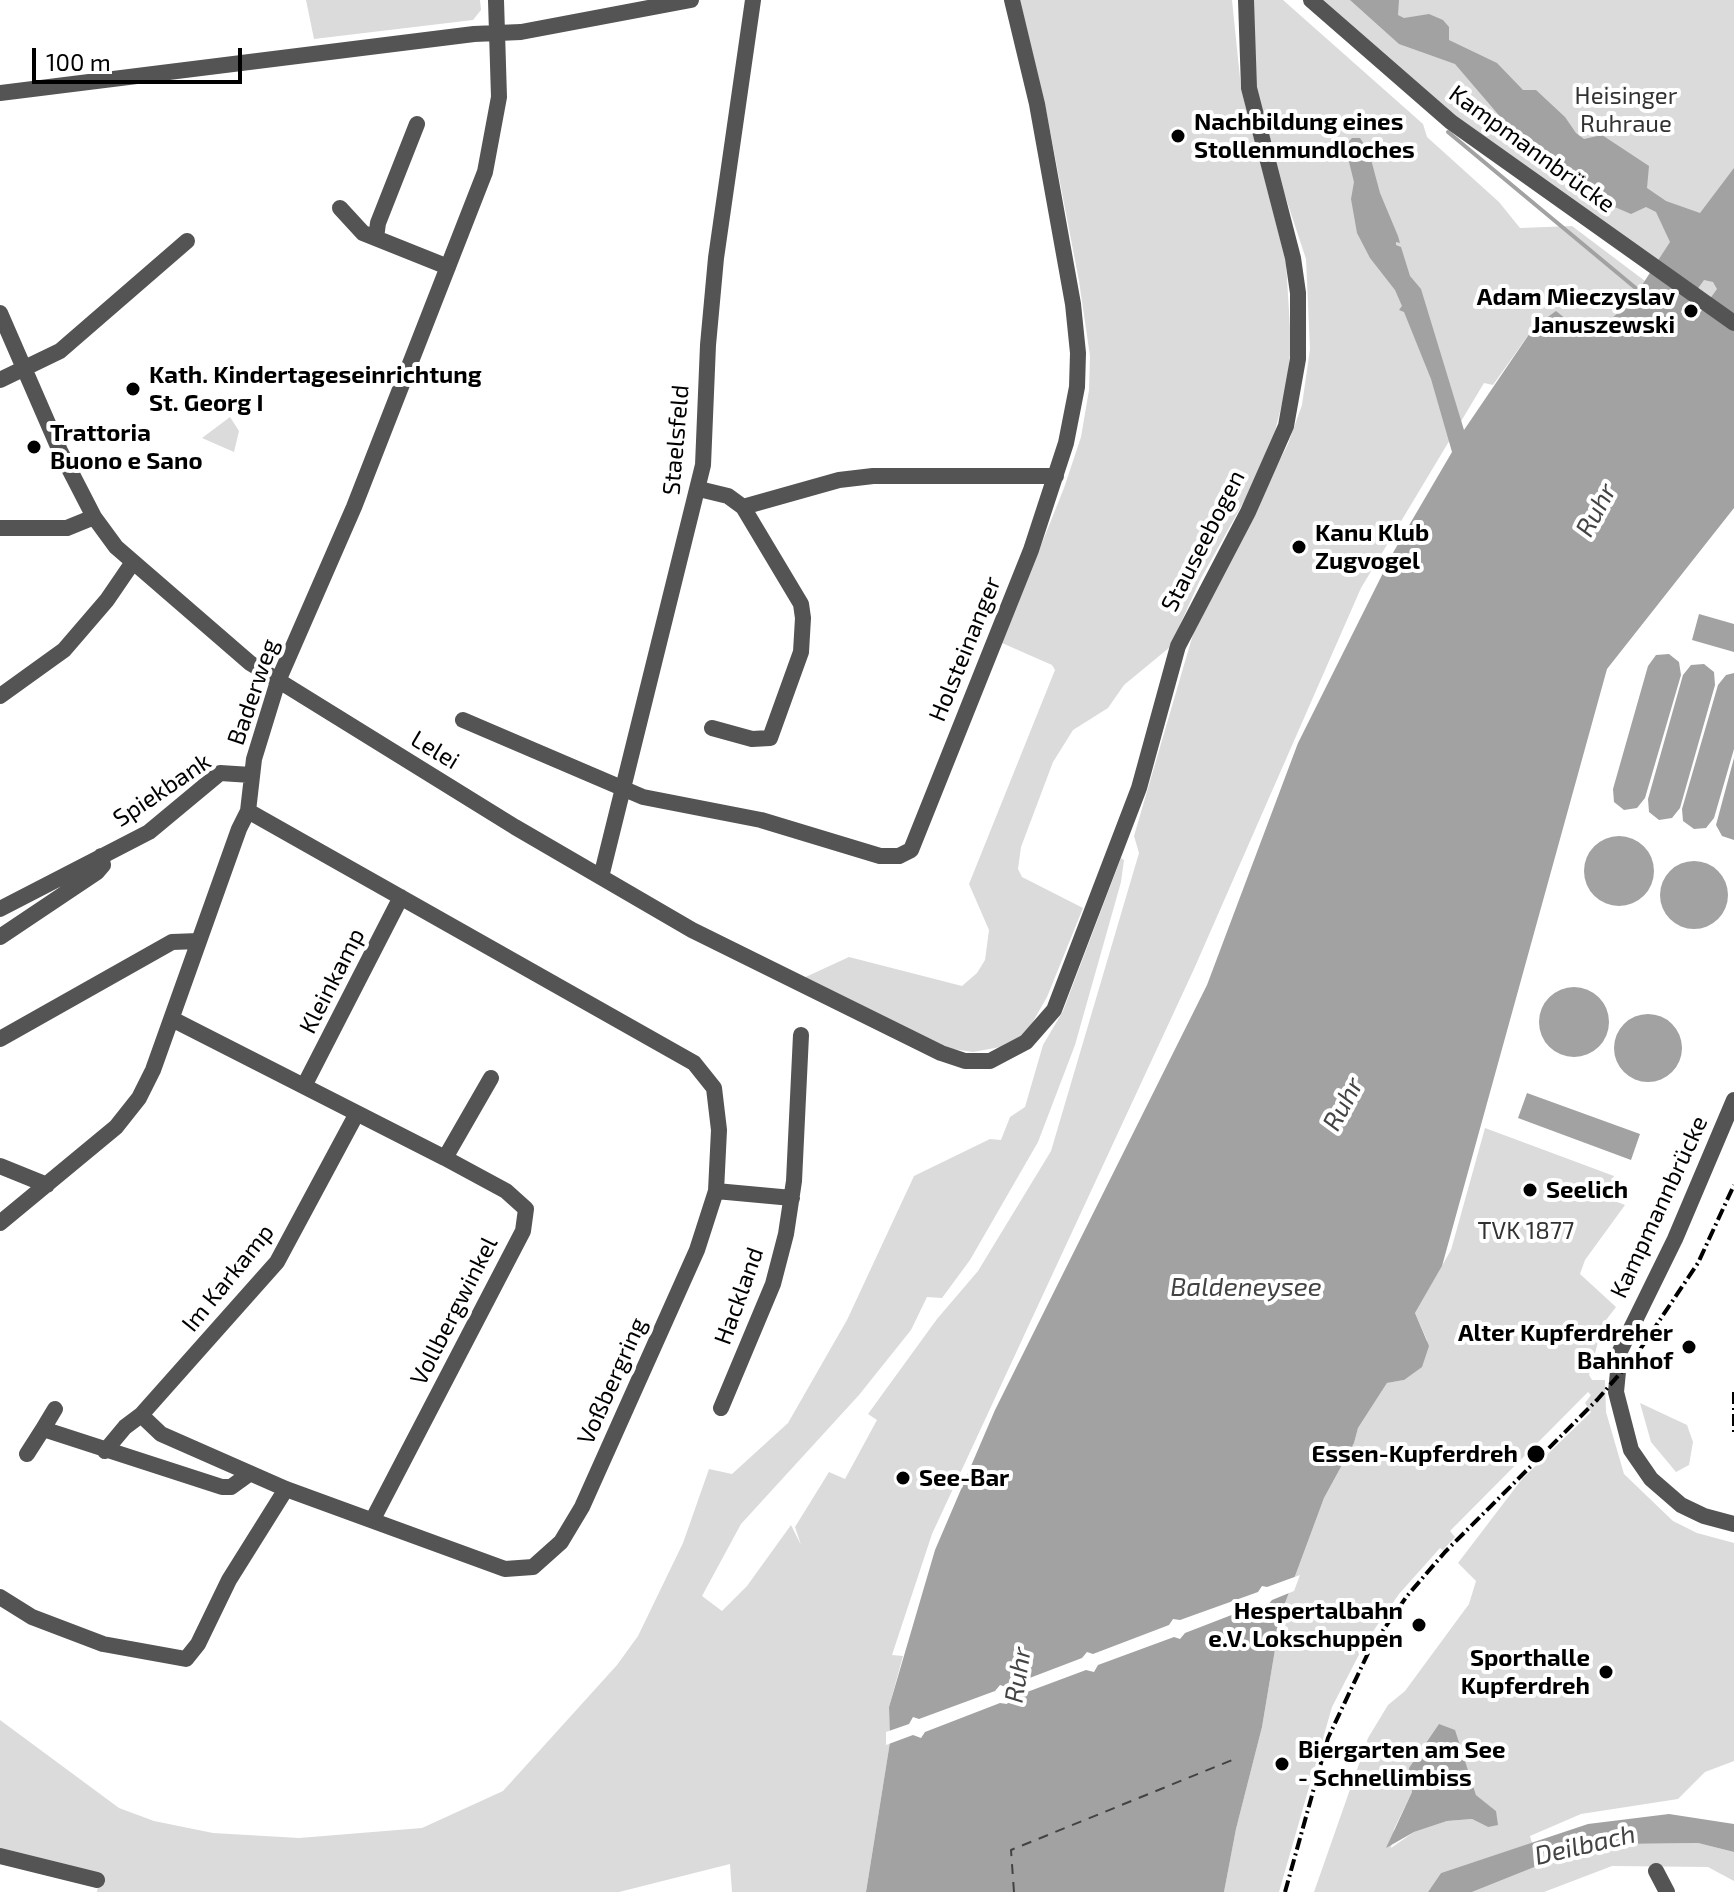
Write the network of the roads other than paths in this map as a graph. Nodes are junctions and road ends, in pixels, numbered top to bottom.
1 (496, 0) edge
2 (691, 0) edge
3 (753, 0) edge
4 (1012, 0) edge
5 (1246, 0) edge
6 (1311, 0) edge
7 (499, 32) junction
8 (0, 93) edge
9 (417, 124) dead end
10 (340, 208) dead end
11 (376, 238) junction
12 (187, 241) dead end
13 (448, 267) junction
14 (0, 313) edge
15 (1734, 323) edge
16 (24, 369) junction
17 (0, 380) edge
18 (1056, 476) junction
19 (699, 489) junction
20 (743, 507) junction
21 (94, 517) junction
22 (0, 528) edge
23 (133, 562) junction
24 (278, 681) junction
25 (0, 696) edge
26 (463, 720) dead end
27 (712, 728) dead end
28 (251, 775) junction
29 (623, 790) junction
30 (248, 811) junction
31 (101, 856) junction
32 (601, 877) junction
33 (401, 897) junction
34 (0, 909) edge
35 (0, 937) edge
36 (199, 941) junction
37 (172, 1019) junction
38 (801, 1035) dead end
39 (0, 1039) edge
40 (990, 1061) joint
41 (491, 1078) dead end
42 (304, 1086) junction
43 (1734, 1100) edge
44 (356, 1115) junction
45 (445, 1158) junction
46 (0, 1166) edge
47 (47, 1185) junction
48 (716, 1191) junction
49 (792, 1198) junction
50 (0, 1223) edge
51 (721, 1408) dead end
52 (55, 1409) dead end
53 (141, 1415) junction
54 (43, 1429) junction
55 (105, 1451) junction
56 (27, 1454) dead end
57 (249, 1474) junction
58 (286, 1489) junction
59 (373, 1519) junction
60 (1734, 1524) edge
61 (0, 1597) edge
62 (0, 1856) edge
63 (1656, 1871) dead end
64 (97, 1880) dead end
65 (1667, 1892) edge

1 - 7 street, Baderweg
2 - 7 street
3 - 19 street, Staelsfeld
4 - 18 street, Holsteinanger
5 - 40 street, Stauseebogen
6 - 15 street, Kampmannbrücke
7 - 8 street
7 - 13 street, Baderweg
9 - 11 street
10 - 11 street
11 - 13 street
12 - 16 street
13 - 24 street, Baderweg
14 - 16 street, Lelei
16 - 17 street
16 - 21 street, Lelei
18 - 20 street
18 - 29 street, Holsteinanger
19 - 20 street
19 - 29 street, Staelsfeld
20 - 27 street
21 - 22 street
21 - 23 street, Lelei
23 - 24 street, Lelei
23 - 25 street
24 - 28 street, Baderweg
24 - 32 street, Lelei
26 - 29 street, Holsteinanger
28 - 30 street, Baderweg
28 - 31 street, Spiekbank
29 - 32 street, Staelsfeld
30 - 33 street, Voßbergring
30 - 36 street, Baderweg
31 - 34 street, Spiekbank
31 - 35 street, Spiekbank
32 - 40 street, Lelei
33 - 42 street, Kleinkamp
33 - 48 street, Voßbergring
36 - 37 street, Baderweg
36 - 39 street
37 - 42 street, Vollbergwinkel
37 - 47 street, Baderweg
38 - 49 street, Hackland
41 - 45 street
42 - 44 street, Vollbergwinkel
43 - 60 street, Kampmannbrücke
44 - 45 street, Vollbergwinkel
44 - 53 street, Im Karkamp
45 - 59 street, Vollbergwinkel
46 - 47 street
47 - 50 street, Baderweg
48 - 49 street
48 - 59 street, Voßbergring
49 - 51 street, Hackland
52 - 54 street
53 - 55 street, Im Karkamp
53 - 57 street
54 - 55 street
54 - 56 street
55 - 57 street
57 - 58 street
58 - 59 street, Voßbergring
58 - 61 street
62 - 64 street
63 - 65 street

